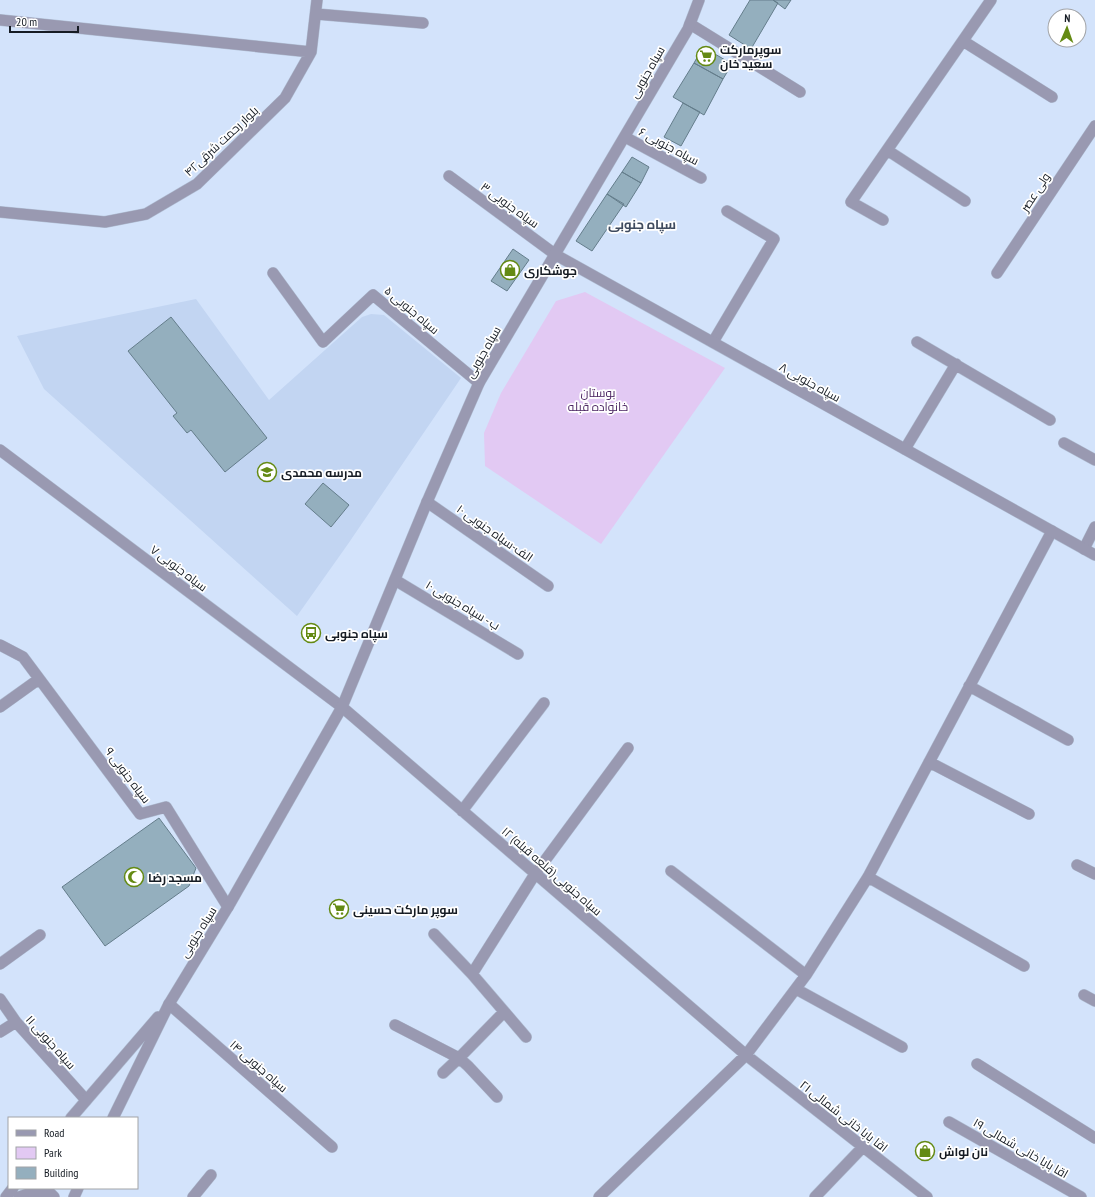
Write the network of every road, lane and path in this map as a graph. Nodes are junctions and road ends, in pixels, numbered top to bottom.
1 (317, 0) edge
2 (699, 0) edge
3 (991, 0) edge
4 (316, 14) junction
5 (0, 20) edge
6 (423, 23) dead end
7 (690, 24) junction
8 (963, 40) junction
9 (311, 52) junction
10 (800, 92) dead end
11 (1052, 97) dead end
12 (1095, 126) edge
13 (625, 137) junction
14 (887, 150) junction
15 (449, 176) dead end
16 (701, 178) dead end
17 (965, 201) dead end
18 (727, 211) dead end
19 (0, 212) edge
20 (883, 220) dead end
21 (556, 255) junction
22 (273, 273) dead end
23 (997, 273) dead end
24 (713, 342) junction
25 (917, 342) dead end
26 (956, 364) junction
27 (479, 383) junction
28 (1050, 420) dead end
29 (1064, 443) dead end
30 (905, 449) junction
31 (0, 450) edge
32 (1095, 460) edge
33 (428, 502) junction
34 (1095, 527) edge
35 (1052, 531) junction
36 (1084, 549) junction
37 (1095, 555) edge
38 (395, 580) junction
39 (548, 586) dead end
40 (0, 645) edge
41 (518, 654) dead end
42 (39, 678) junction
43 (970, 686) junction
44 (544, 703) dead end
45 (342, 707) junction
46 (0, 708) edge
47 (1068, 740) dead end
48 (628, 748) dead end
49 (929, 762) junction
50 (462, 811) junction
51 (1029, 814) dead end
52 (1078, 865) dead end
53 (671, 871) dead end
54 (535, 874) junction
55 (1095, 874) edge
56 (868, 877) junction
57 (228, 907) junction
58 (434, 934) dead end
59 (40, 935) dead end
60 (0, 964) edge
61 (1024, 966) dead end
62 (472, 974) junction
63 (806, 976) junction
64 (796, 989) junction
65 (1084, 995) dead end
66 (0, 999) edge
67 (1095, 1002) edge
68 (168, 1004) junction
69 (504, 1012) junction
70 (16, 1022) junction
71 (395, 1025) dead end
72 (0, 1032) edge
73 (526, 1037) dead end
74 (902, 1047) dead end
75 (746, 1055) junction
76 (459, 1058) junction
77 (977, 1064) dead end
78 (443, 1073) dead end
79 (497, 1097) dead end
80 (86, 1100) junction
81 (72, 1117) edge
82 (112, 1117) edge
83 (949, 1122) dead end
84 (1095, 1138) edge
85 (332, 1147) dead end
86 (862, 1148) junction
87 (211, 1175) dead end
88 (12, 1189) edge
89 (6, 1197) edge
90 (19, 1197) edge
91 (54, 1197) edge
92 (193, 1197) edge
93 (599, 1197) edge
94 (816, 1197) edge
95 (927, 1197) edge
96 (1081, 1197) edge

1 - 4 street, بلوار رحمت شرقی۴۲
2 - 7 street, سپاه جنوبی
3 - 8 street
4 - 6 street
4 - 9 street, بلوار رحمت شرقی۴۲
5 - 9 street
7 - 10 street
7 - 13 street, سپاه جنوبی
8 - 11 street
8 - 14 street
9 - 19 street, بلوار رحمت شرقی۴۲
12 - 23 street, ولی عصر
13 - 16 street, ۶ سپاه جنوبی
13 - 21 street, سپاه جنوبی
14 - 17 street
14 - 20 street
15 - 21 street, ۳ سپاه جنوبی
18 - 24 street
21 - 24 street, ۸ سپاه جنوبی
21 - 27 street, سپاه جنوبی
22 - 27 street, ۵ سپاه جنوبی
24 - 30 street, ۸ سپاه جنوبی
25 - 26 street
26 - 28 street
26 - 30 street
27 - 33 street, سپاه جنوبی
29 - 32 street
30 - 35 street, ۸ سپاه جنوبی
31 - 45 street, ۷ سپاه جنوبی
33 - 38 street, سپاه جنوبی
33 - 39 street, ۱۰ الف-سپاه جنوبی
34 - 36 street
35 - 36 street, ۸ سپاه جنوبی
35 - 43 street
36 - 37 street, ۸ سپاه جنوبی
38 - 41 street, ۱۰ ب - سپاه جنوبی
38 - 45 street, سپاه جنوبی
40 - 42 street, ۹ سپاه جنوبی
42 - 46 street
42 - 57 street, ۹ سپاه جنوبی
43 - 47 street
43 - 49 street
44 - 50 street
45 - 50 street, ۱۲ سپاه جنوبی (قلعه قبله)
45 - 57 street, سپاه جنوبی
48 - 54 street
49 - 51 street
49 - 56 street
50 - 54 street, ۱۲ سپاه جنوبی (قلعه قبله)
52 - 55 street
53 - 63 street
54 - 62 street
54 - 75 street, ۱۲ سپاه جنوبی (قلعه قبله)
56 - 61 street
56 - 63 street
57 - 68 street, سپاه جنوبی
58 - 62 street
59 - 60 street
62 - 69 street
63 - 64 street
64 - 74 street
64 - 75 street
65 - 67 street
66 - 70 street, ۱۱ سپاه جنوبی
68 - 80 street, سپاه جنوبی
68 - 82 street, سپاه جنوبی
68 - 85 street, ۱۴ سپاه جنوبی
69 - 73 street
69 - 76 street
70 - 72 street
70 - 80 street, ۱۱ سپاه جنوبی
71 - 76 street
75 - 86 street, ۲۱ اقا بابا خانی شمالی
75 - 93 street
76 - 78 street
76 - 79 street
77 - 84 street
80 - 81 street, سپاه جنوبی
83 - 96 street, ۱۹ اقا بابا خانی شمالی
86 - 94 street
86 - 95 street, ۲۱ اقا بابا خانی شمالی
87 - 92 street
88 - 89 street
90 - 91 street

